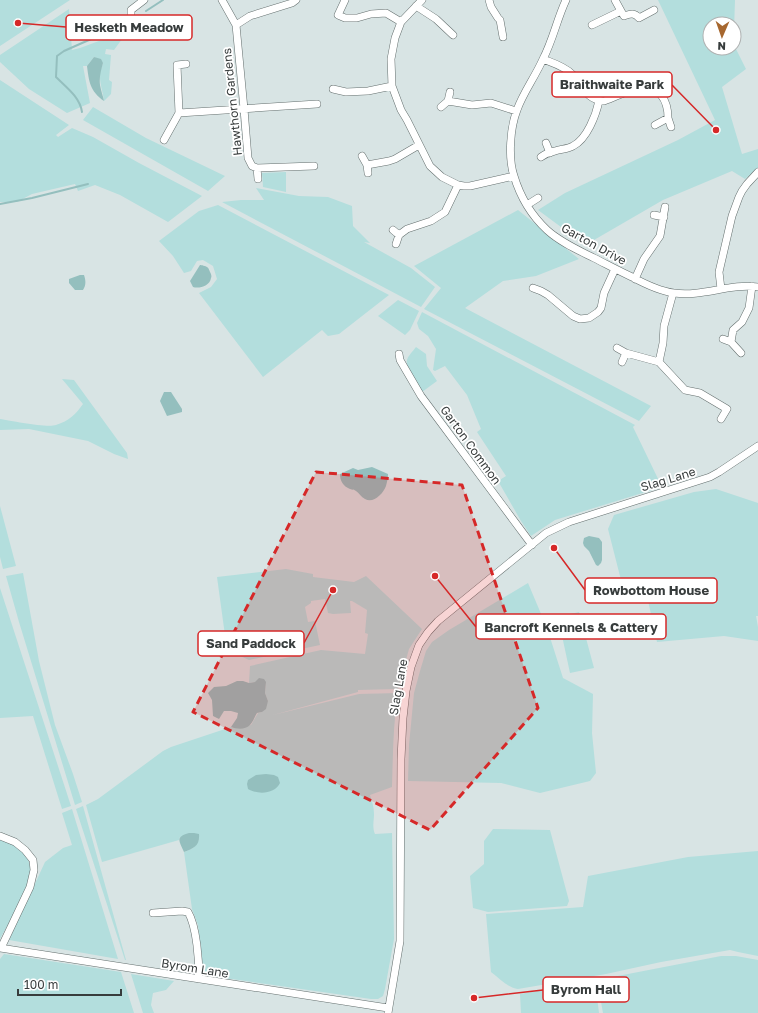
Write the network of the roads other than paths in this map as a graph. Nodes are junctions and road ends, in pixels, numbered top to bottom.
1 (144, 0) edge
2 (222, 0) edge
3 (296, 0) edge
4 (345, 0) edge
5 (422, 0) edge
6 (489, 0) edge
7 (566, 0) edge
8 (615, 0) edge
9 (416, 6) junction
10 (654, 10) dead end
11 (621, 11) junction
12 (401, 22) junction
13 (592, 24) dead end
14 (236, 25) junction
15 (139, 29) dead end
16 (453, 34) dead end
17 (503, 36) dead end
18 (543, 59) junction
19 (186, 64) dead end
20 (392, 86) junction
21 (333, 89) dead end
22 (450, 92) dead end
23 (448, 101) junction
24 (599, 101) junction
25 (318, 104) dead end
26 (442, 108) dead end
27 (244, 109) junction
28 (516, 111) junction
29 (179, 113) junction
30 (668, 118) junction
31 (655, 125) dead end
32 (671, 127) dead end
33 (164, 140) dead end
34 (546, 143) dead end
35 (419, 145) junction
36 (550, 153) junction
37 (362, 156) dead end
38 (541, 157) dead end
39 (367, 165) junction
40 (314, 166) dead end
41 (257, 168) junction
42 (758, 172) edge
43 (368, 173) dead end
44 (514, 176) junction
45 (258, 179) dead end
46 (458, 185) junction
47 (538, 198) dead end
48 (527, 205) junction
49 (665, 207) dead end
50 (654, 215) dead end
51 (664, 217) junction
52 (393, 230) dead end
53 (399, 235) junction
54 (396, 244) dead end
55 (615, 269) junction
56 (635, 279) junction
57 (755, 286) edge
58 (532, 288) dead end
59 (721, 289) junction
60 (673, 293) junction
61 (723, 338) dead end
62 (731, 342) junction
63 (617, 348) dead end
64 (626, 353) junction
65 (741, 353) dead end
66 (399, 354) dead end
67 (622, 362) dead end
68 (660, 362) junction
69 (721, 419) dead end
70 (758, 446) edge
71 (532, 545) junction
72 (0, 836) edge
73 (152, 913) dead end
74 (1, 948) edge
75 (199, 979) junction
76 (388, 1011) edge

1 - 15 street
2 - 14 street, Hawthorn Gardens
3 - 14 street
4 - 12 street
5 - 9 street
6 - 17 street
7 - 18 street, Garton Drive
8 - 11 street
9 - 12 street
9 - 16 street
10 - 11 street
11 - 13 street
12 - 20 street
14 - 27 street, Hawthorn Gardens
18 - 24 street
18 - 28 street, Garton Drive
19 - 29 street
20 - 21 street
20 - 35 street
22 - 23 street
23 - 26 street
23 - 28 street
24 - 30 street
24 - 36 street
25 - 27 street
27 - 29 street
27 - 41 street, Hawthorn Gardens
28 - 44 street, Garton Drive
29 - 33 street
30 - 31 street
30 - 32 street
34 - 36 street
35 - 39 street
35 - 46 street
36 - 38 street
37 - 39 street
39 - 43 street
40 - 41 street
41 - 45 street
42 - 59 street
44 - 46 street
44 - 48 street, Garton Drive
46 - 53 street
47 - 48 street
48 - 55 street, Garton Drive
49 - 51 street
50 - 51 street
51 - 56 street
52 - 53 street
53 - 54 street
55 - 56 street, Garton Drive
55 - 58 street
56 - 60 street, Garton Drive
57 - 59 street, Garton Drive
57 - 62 street
59 - 60 street, Garton Drive
60 - 68 street
61 - 62 street
62 - 65 street
63 - 64 street
64 - 67 street
64 - 68 street
66 - 71 street, Garton Common
68 - 69 street
70 - 71 street, Slag Lane
71 - 76 street, Slag Lane
72 - 74 street
73 - 75 street
74 - 75 street, Byrom Lane
75 - 76 street, Byrom Lane

